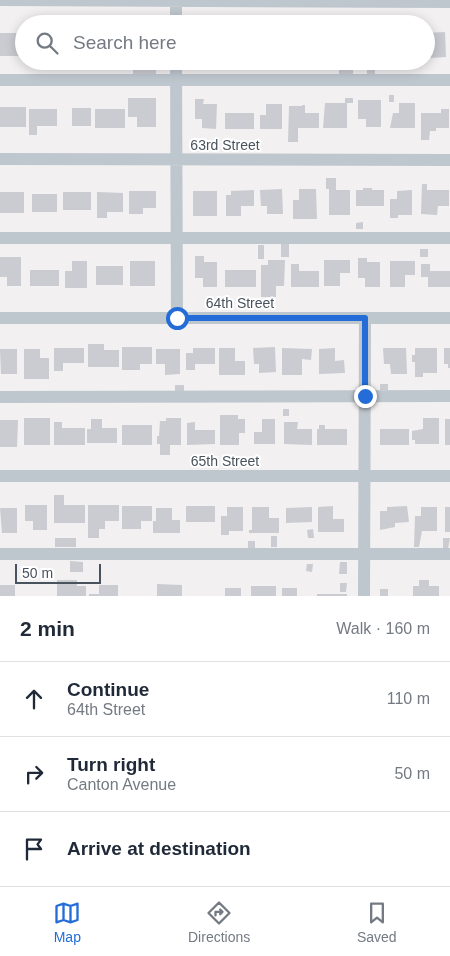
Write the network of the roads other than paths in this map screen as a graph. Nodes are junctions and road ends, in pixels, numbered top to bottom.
1 (0, 0) edge
2 (176, 1) edge
3 (450, 2) edge
4 (176, 15) edge
5 (176, 70) edge
6 (176, 79) junction
7 (0, 80) edge
8 (450, 80) edge
9 (0, 159) edge
10 (176, 160) junction
11 (450, 160) edge
12 (0, 238) edge
13 (177, 238) junction
14 (450, 238) edge
15 (0, 318) edge
16 (177, 318) junction
17 (365, 318) junction
18 (450, 318) edge
19 (365, 396) junction
20 (450, 396) edge
21 (0, 397) edge
22 (0, 476) edge
23 (365, 476) junction
24 (450, 476) edge
25 (0, 554) edge
26 (364, 554) junction
27 (450, 554) edge
28 (364, 596) edge

1 - 2 street
2 - 3 street
2 - 4 street
5 - 6 street
6 - 7 street
6 - 8 street
6 - 10 street
9 - 10 street, 63rd Street
10 - 11 street, 63rd Street
10 - 13 street
12 - 13 street
13 - 14 street
13 - 16 street
15 - 16 street, 64th Street
16 - 17 street, 64th Street
17 - 18 street, 64th Street
17 - 19 street
19 - 20 street
19 - 21 street
19 - 23 street
22 - 23 street, 65th Street
23 - 24 street, 65th Street
23 - 26 street
25 - 26 street
26 - 27 street
26 - 28 street

